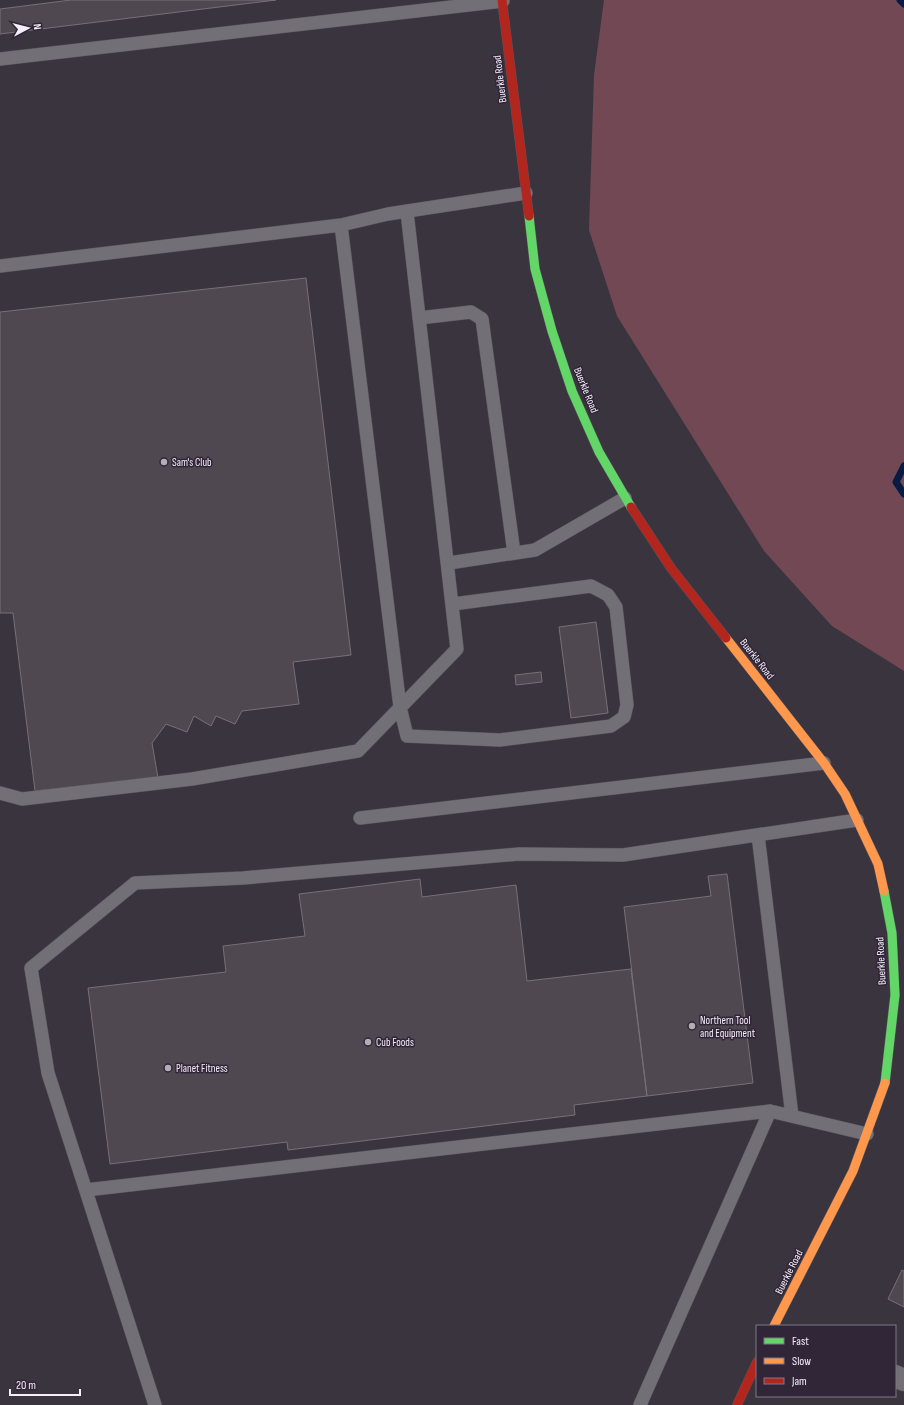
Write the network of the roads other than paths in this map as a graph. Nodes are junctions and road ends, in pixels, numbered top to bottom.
1 (503, 1) edge
2 (0, 59) edge
3 (526, 193) junction
4 (407, 212) junction
5 (341, 225) junction
6 (0, 266) edge
7 (419, 318) junction
8 (625, 498) junction
9 (514, 553) junction
10 (448, 563) junction
11 (453, 604) junction
12 (400, 707) junction
13 (824, 763) junction
14 (0, 792) edge
15 (360, 818) dead end
16 (857, 820) junction
17 (758, 835) junction
18 (770, 1111) junction
19 (792, 1116) junction
20 (867, 1134) junction
21 (86, 1190) junction
22 (775, 1325) edge
23 (756, 1364) edge
24 (155, 1405) edge
25 (640, 1405) edge
26 (737, 1405) edge

1 - 2 lane
1 - 3 street, Buerkle Road
3 - 4 lane
3 - 8 street, Buerkle Road
4 - 5 lane
4 - 7 lane
5 - 6 lane
5 - 12 lane
7 - 9 lane
7 - 10 lane
8 - 9 lane
8 - 13 street, Buerkle Road
9 - 10 lane
10 - 11 lane
11 - 12 lane
11 - 12 lane
12 - 14 lane
13 - 15 lane
13 - 16 street, Buerkle Road
16 - 17 lane
16 - 20 street, Buerkle Road
17 - 19 lane
17 - 21 lane
18 - 19 lane
18 - 21 lane
18 - 25 lane
19 - 20 lane
20 - 22 street, Buerkle Road
21 - 24 lane
23 - 26 street

